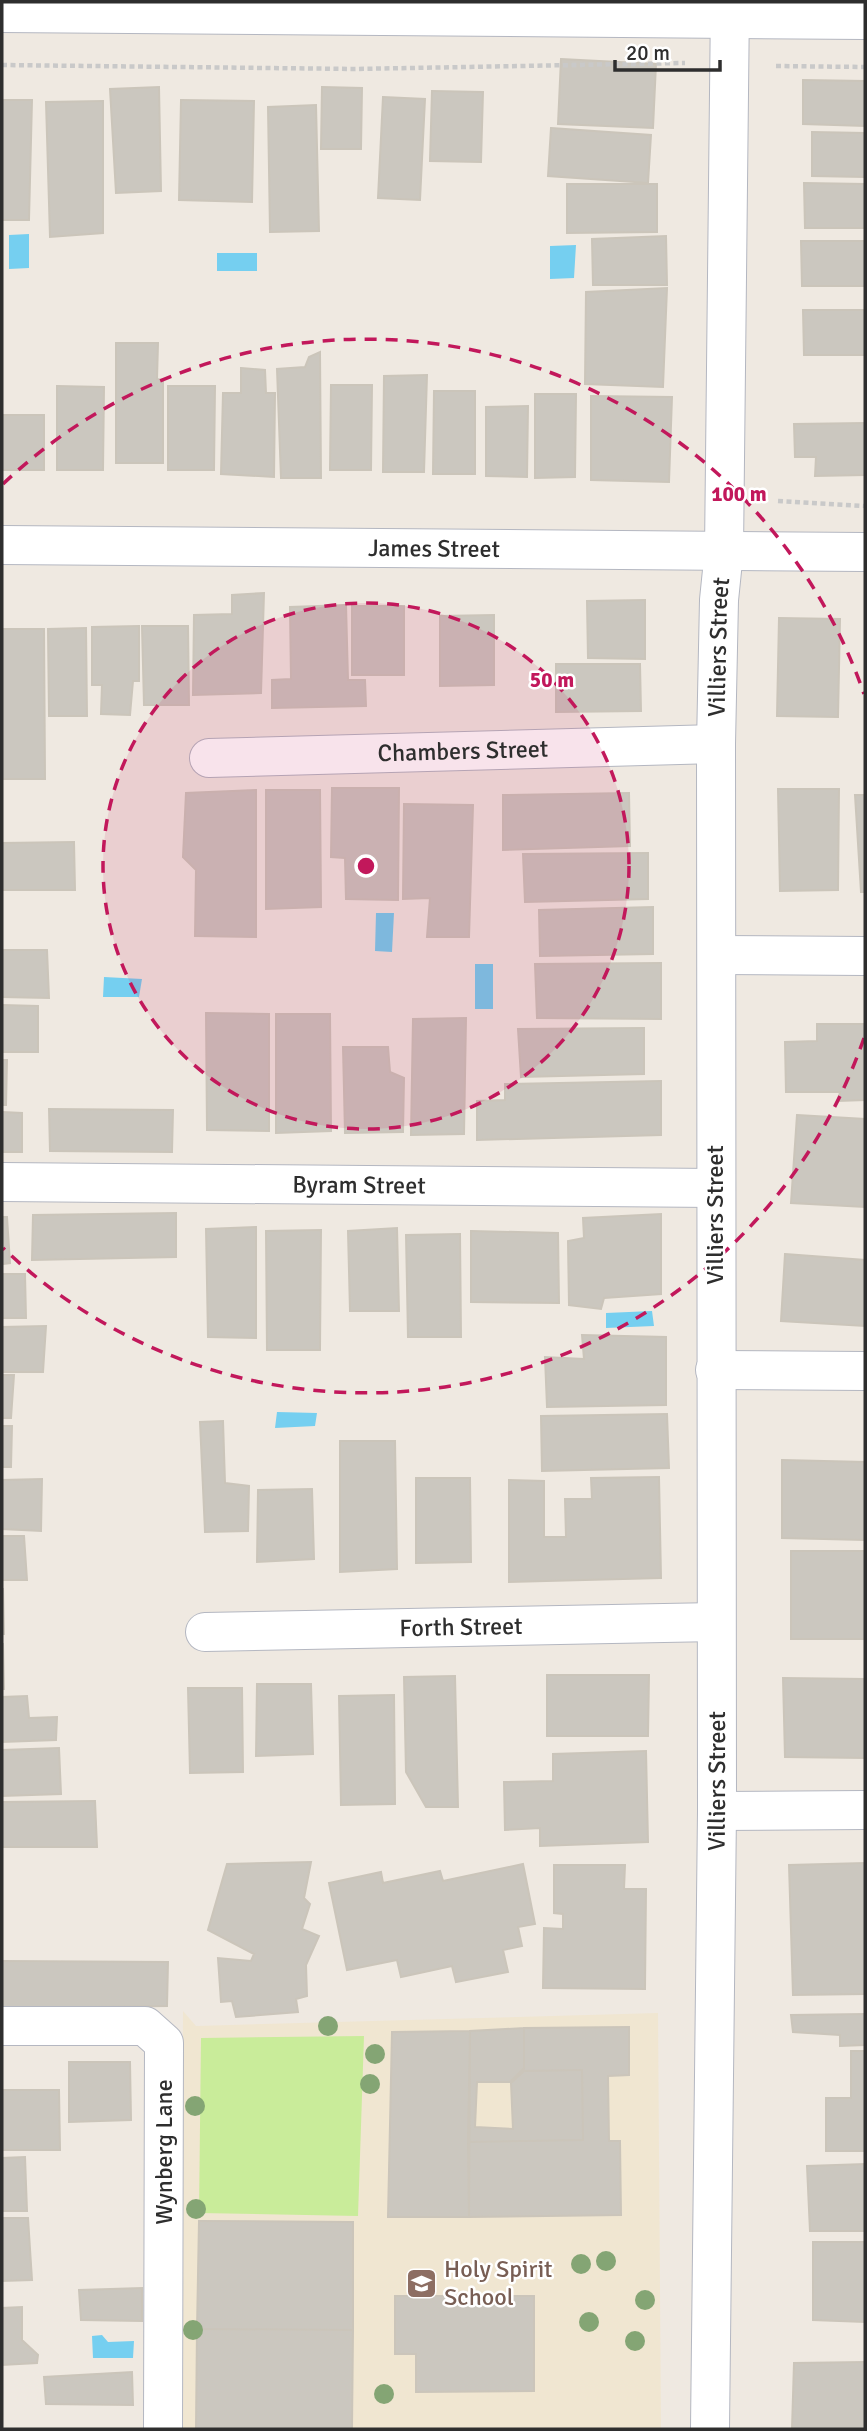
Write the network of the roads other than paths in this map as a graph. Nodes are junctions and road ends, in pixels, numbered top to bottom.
1 (729, 10) edge
2 (2, 13) edge
3 (865, 20) edge
4 (2, 545) edge
5 (724, 551) junction
6 (865, 552) edge
7 (716, 744) junction
8 (209, 758) dead end
9 (717, 955) junction
10 (865, 956) edge
11 (2, 1182) edge
12 (715, 1188) junction
13 (715, 1370) junction
14 (865, 1371) edge
15 (716, 1622) junction
16 (205, 1632) dead end
17 (865, 1810) edge
18 (717, 1811) junction
19 (2, 2026) edge
20 (163, 2429) edge
21 (710, 2429) edge

1 - 2 street
1 - 3 street
1 - 5 street, Villiers Street
4 - 5 street, James Street
5 - 6 street, James Street
5 - 7 street, Villiers Street
7 - 8 street, Chambers Street
7 - 9 street, Villiers Street
9 - 10 street
9 - 12 street, Villiers Street
11 - 12 street, Byram Street
12 - 13 street, Villiers Street
13 - 14 street
13 - 15 street, Villiers Street
15 - 16 street, Forth Street
15 - 18 street, Villiers Street
17 - 18 street
18 - 21 street, Villiers Street
19 - 20 street, Wynberg Lane

